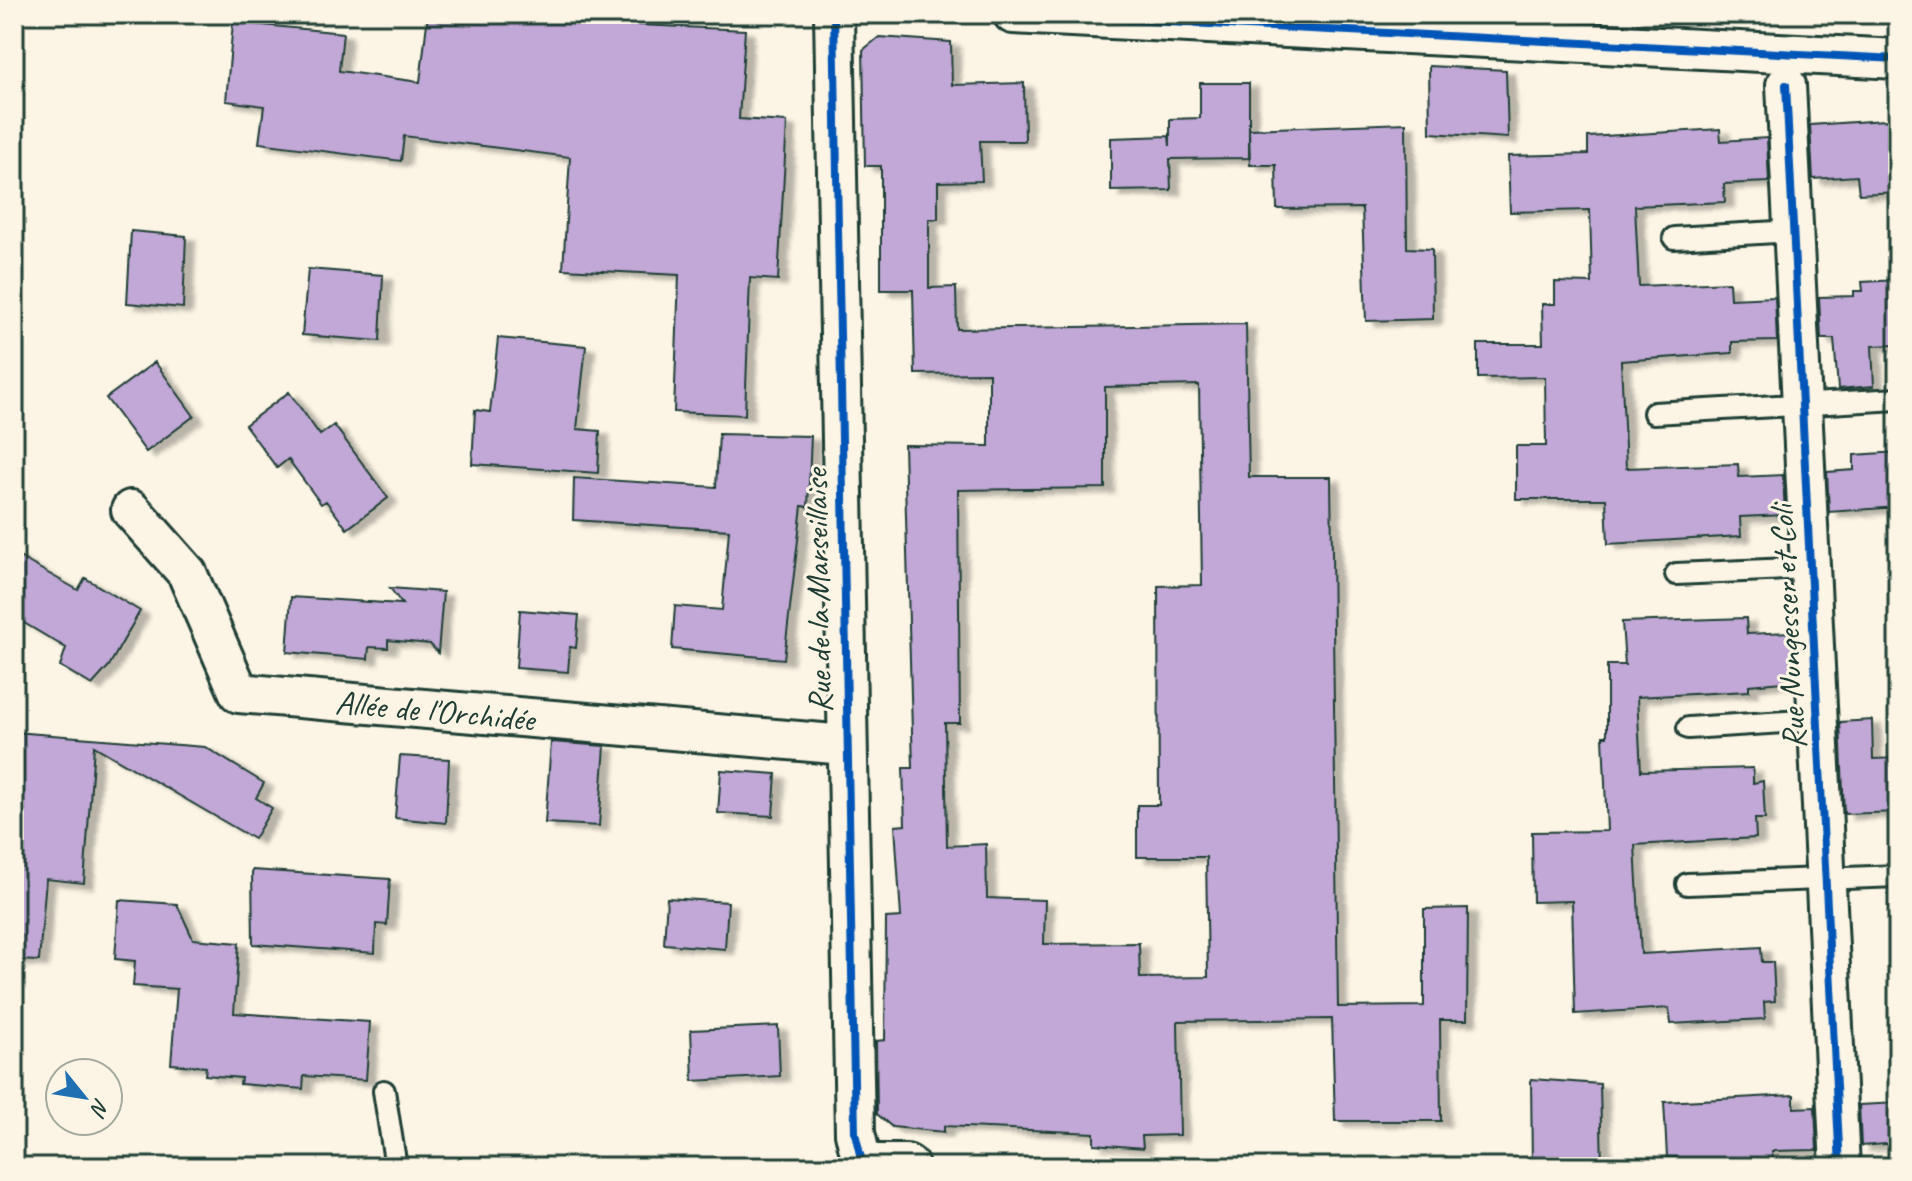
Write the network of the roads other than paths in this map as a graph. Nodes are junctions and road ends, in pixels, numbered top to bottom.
1 (834, 14) edge
2 (1013, 14) edge
3 (1586, 28) edge
4 (1898, 59) edge
5 (1786, 70) junction
6 (1794, 231) junction
7 (1674, 238) dead end
8 (1898, 399) edge
9 (1802, 406) junction
10 (1654, 413) dead end
11 (131, 510) dead end
12 (1810, 568) junction
13 (1676, 574) dead end
14 (1818, 720) junction
15 (1688, 728) dead end
16 (846, 745) junction
17 (1898, 876) edge
18 (1826, 878) junction
19 (1687, 884) dead end
20 (384, 1091) dead end
21 (396, 1167) edge
22 (863, 1167) edge
23 (874, 1167) edge
24 (906, 1167) edge
25 (1840, 1167) edge

1 - 16 street, Rue de la Marseillaise
2 - 3 street
3 - 5 street
4 - 5 street
5 - 6 street, Rue Nungesser et Coli
6 - 7 lane
6 - 9 street, Rue Nungesser et Coli
8 - 9 lane
9 - 10 lane
9 - 12 street, Rue Nungesser et Coli
11 - 16 street, Allée de l'Orchidée
12 - 13 lane
12 - 14 street, Rue Nungesser et Coli
14 - 15 lane
14 - 18 street, Rue Nungesser et Coli
16 - 22 street, Rue de la Marseillaise
17 - 18 lane
18 - 19 lane
18 - 25 street, Rue Nungesser et Coli
20 - 21 lane
23 - 24 street

